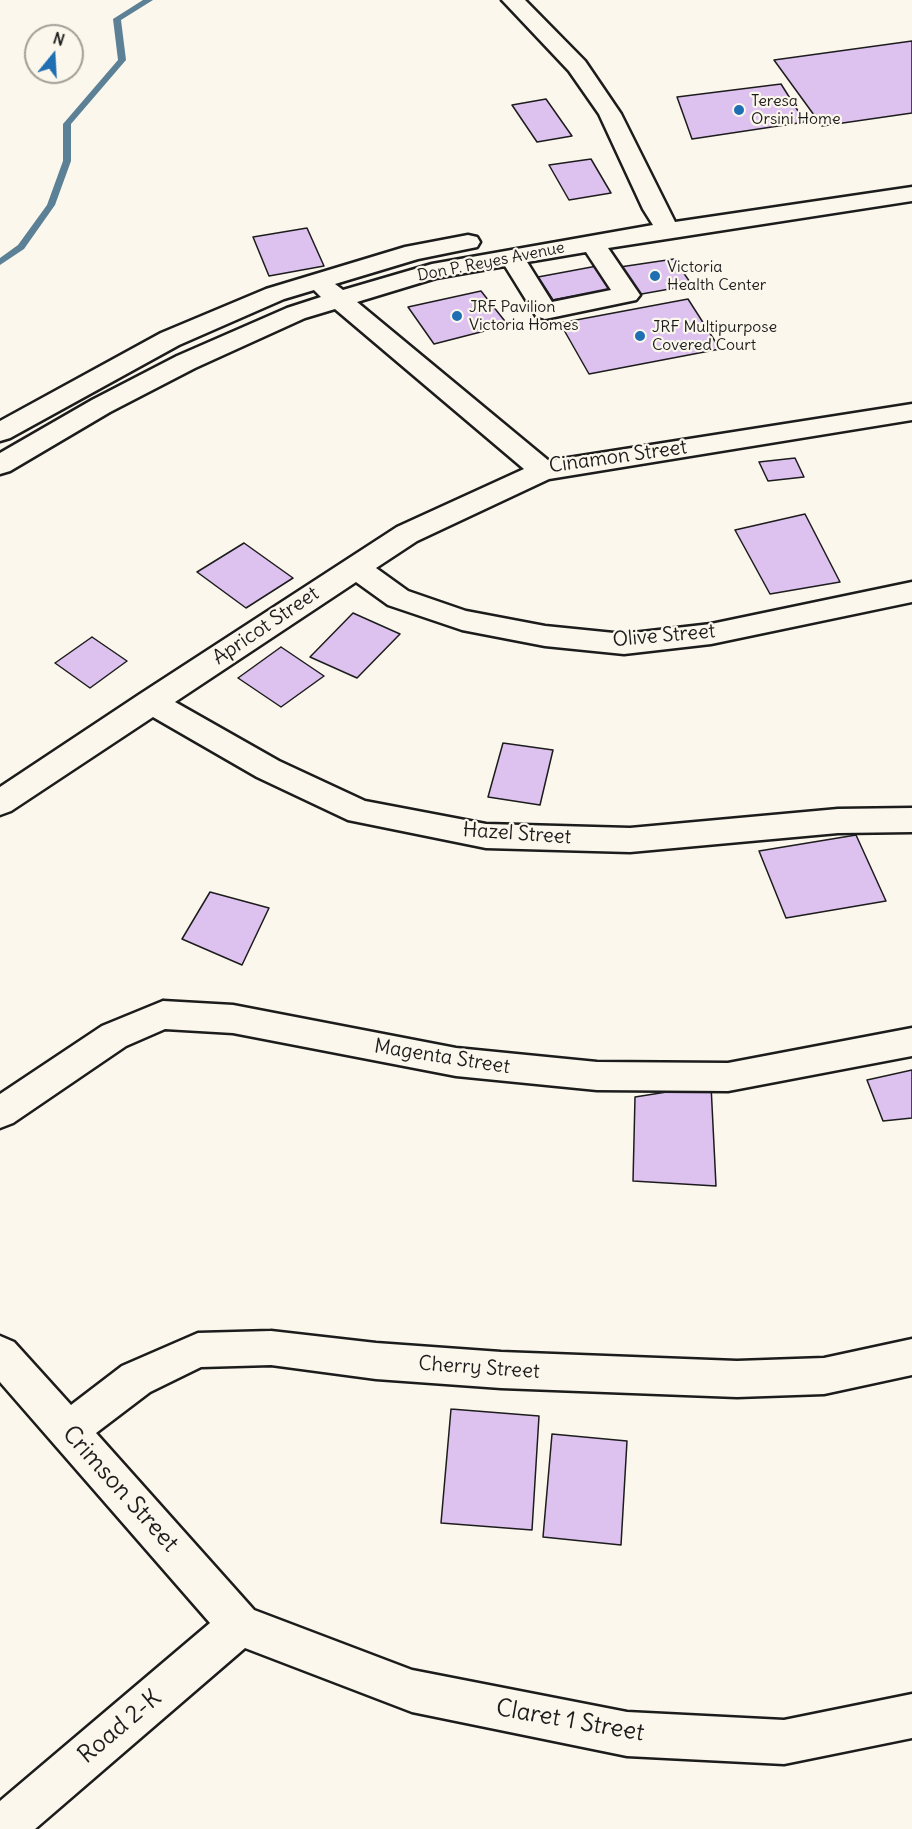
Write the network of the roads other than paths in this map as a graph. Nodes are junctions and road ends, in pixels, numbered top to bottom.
1 (513, 0) edge
2 (912, 172) edge
3 (912, 194) edge
4 (676, 212) junction
5 (593, 243) junction
6 (512, 257) junction
7 (316, 281) junction
8 (339, 300) junction
9 (912, 412) edge
10 (0, 432) edge
11 (0, 465) edge
12 (543, 471) junction
13 (355, 567) junction
14 (912, 592) edge
15 (151, 702) junction
16 (0, 803) edge
17 (912, 820) edge
18 (912, 1042) edge
19 (0, 1113) edge
20 (0, 1354) edge
21 (912, 1357) edge
22 (68, 1431) junction
23 (240, 1625) junction
24 (912, 1716) edge
25 (1, 1829) edge

1 - 4 street
2 - 4 street, Don P. Reyes Avenue
3 - 4 street, Don P. Reyes Avenue
4 - 5 street, Don P. Reyes Avenue
4 - 7 street, Don P. Reyes Avenue
5 - 6 street, Don P. Reyes Avenue
5 - 6 street
6 - 8 street, Don P. Reyes Avenue
7 - 8 street, Cinamon Street
7 - 10 street, Don P. Reyes Avenue
8 - 11 street, Don P. Reyes Avenue
8 - 12 street, Cinamon Street
9 - 12 street, Cinamon Street
12 - 13 street, Apricot Street
13 - 14 street, Olive Street
13 - 15 street, Apricot Street
15 - 16 street, Apricot Street
15 - 17 street, Hazel Street
18 - 19 street, Magenta Street
20 - 22 street, Crimson Street
21 - 22 street, Cherry Street
22 - 23 street, Crimson Street
23 - 24 street, Claret 1 Street
23 - 25 street, Road 2-K

